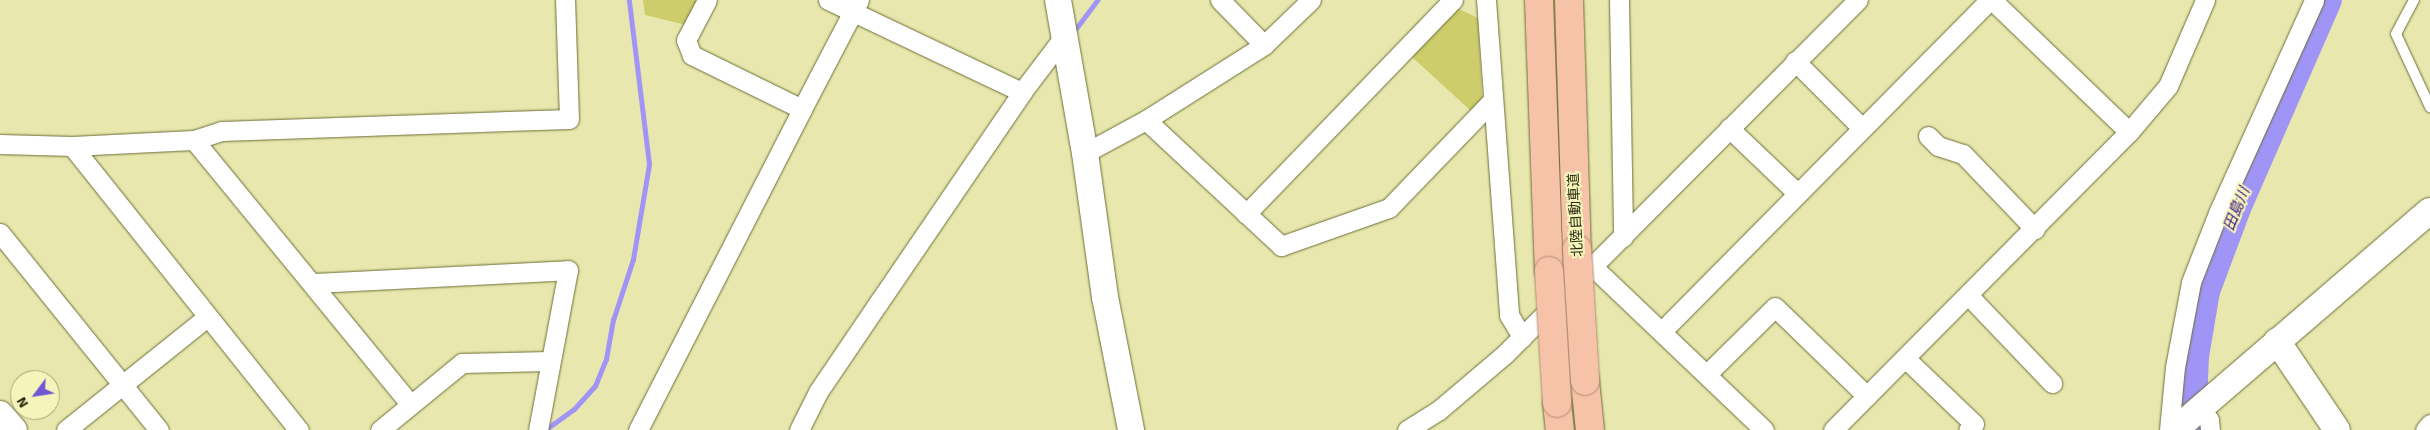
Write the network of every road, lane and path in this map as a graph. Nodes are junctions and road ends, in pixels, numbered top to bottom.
1 (565, 0) edge
2 (707, 0) edge
3 (828, 0) edge
4 (1058, 0) edge
5 (1220, 0) edge
6 (1311, 0) edge
7 (1453, 0) edge
8 (1486, 0) edge
9 (1540, 0) edge
10 (1569, 0) edge
11 (1619, 0) edge
12 (1858, 0) edge
13 (1990, 0) edge
14 (2205, 0) edge
15 (2314, 0) edge
16 (2414, 0) edge
17 (856, 6) edge
18 (1063, 38) junction
19 (1264, 45) junction
20 (1795, 61) junction
21 (1022, 92) junction
22 (1492, 102) junction
23 (2430, 107) edge
24 (802, 109) junction
25 (1146, 120) junction
26 (1861, 127) junction
27 (1729, 128) junction
28 (2130, 132) junction
29 (1928, 136) dead end
30 (194, 140) junction
31 (0, 144) edge
32 (72, 146) junction
33 (1085, 153) junction
34 (1797, 193) junction
35 (2430, 211) edge
36 (1246, 214) junction
37 (2035, 229) junction
38 (0, 232) edge
39 (1623, 237) junction
40 (1585, 258) junction
41 (314, 283) junction
42 (1968, 296) junction
43 (206, 318) junction
44 (1662, 331) junction
45 (1522, 337) junction
46 (2277, 341) junction
47 (1905, 358) junction
48 (549, 361) junction
49 (1708, 374) junction
50 (121, 384) junction
51 (2052, 384) dead end
52 (1867, 396) junction
53 (410, 404) junction
54 (0, 414) edge
55 (2205, 419) edge
56 (2430, 424) edge
57 (14, 430) edge
58 (66, 430) edge
59 (159, 430) edge
60 (299, 430) edge
61 (380, 430) edge
62 (538, 430) edge
63 (638, 430) edge
64 (799, 430) edge
65 (1131, 430) edge
66 (1407, 430) edge
67 (1560, 430) edge
68 (1590, 430) edge
69 (1764, 430) edge
70 (1833, 430) edge
71 (1968, 430) edge
72 (2169, 430) edge
73 (2175, 430) edge
74 (2337, 430) edge
75 (2425, 430) edge

1 - 30 street
2 - 24 street
3 - 17 street
4 - 18 street
5 - 19 street
6 - 19 street
7 - 36 street
8 - 22 street
9 - 67 highway, bridge
10 - 40 highway, 北陸自動車道
11 - 39 street
12 - 20 street
13 - 26 street
13 - 28 street
14 - 28 street
15 - 72 street
16 - 23 lane
17 - 21 street
17 - 24 street
18 - 21 street
18 - 33 street
19 - 25 street
20 - 26 street
20 - 27 street
21 - 64 street
22 - 36 street
22 - 45 street
24 - 63 street
25 - 33 street
25 - 36 street
26 - 34 street
27 - 34 street
27 - 39 street
28 - 37 street
29 - 37 street
30 - 32 street
30 - 41 street
31 - 32 street
32 - 43 street
33 - 65 street
34 - 44 street
35 - 46 street
37 - 42 street
38 - 50 street
39 - 40 street
40 - 44 street
40 - 45 street
40 - 68 highway, 北陸自動車道, bridge
41 - 48 street
41 - 53 street
42 - 47 street
42 - 51 street
43 - 50 street
43 - 60 street
44 - 49 street
45 - 66 street
46 - 55 street
46 - 74 street
47 - 52 street
47 - 71 street
48 - 53 street
48 - 62 street
49 - 52 street
49 - 69 street
50 - 58 street
50 - 59 street
52 - 70 street
53 - 61 street
54 - 57 street
55 - 73 street
56 - 75 street

